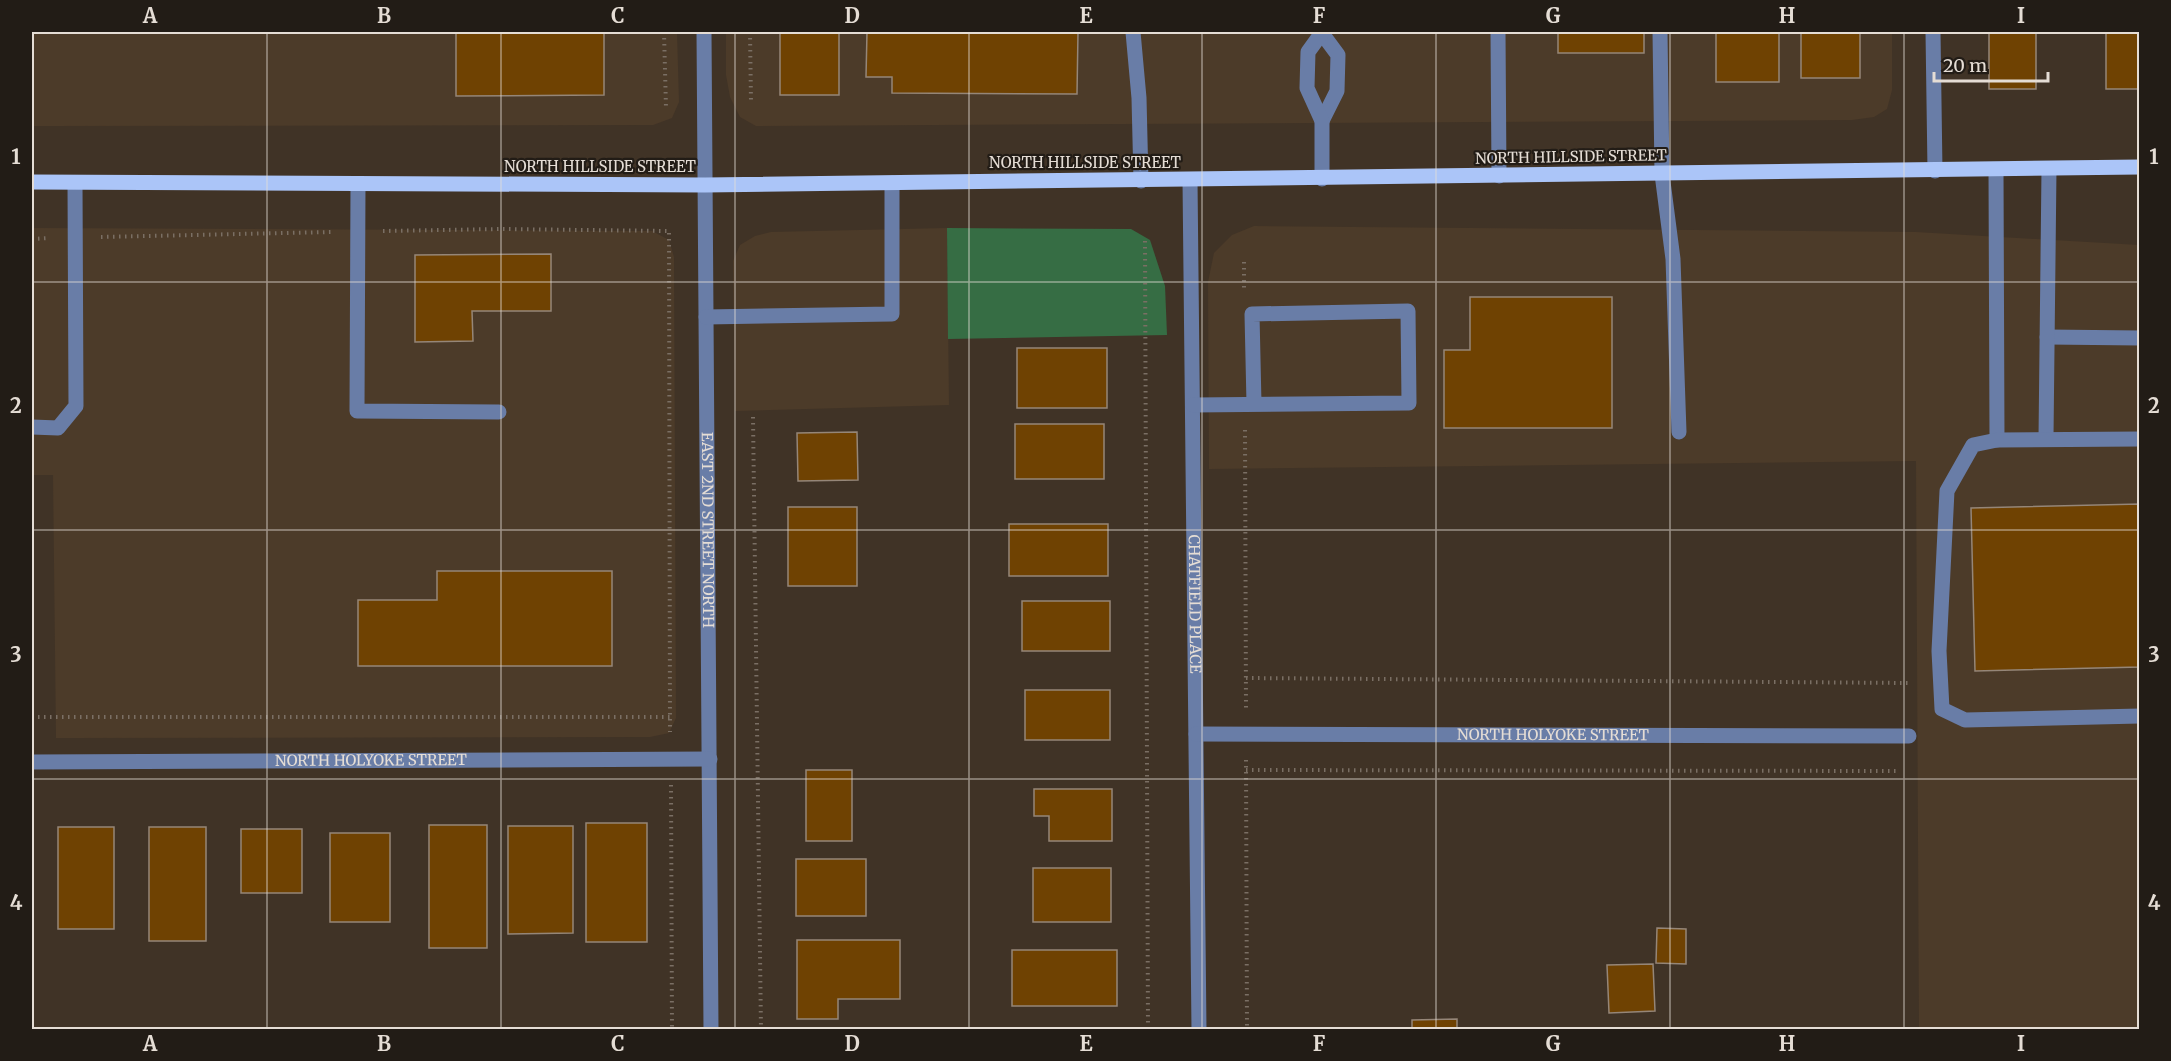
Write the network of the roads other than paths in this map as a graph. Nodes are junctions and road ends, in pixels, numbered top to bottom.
1 (704, 32) edge
2 (1133, 32) edge
3 (1498, 32) edge
4 (1660, 32) edge
5 (1933, 32) edge
6 (1321, 33) edge
7 (1322, 121) junction
8 (2139, 167) edge
9 (2049, 169) junction
10 (1996, 170) junction
11 (1935, 171) junction
12 (1662, 174) junction
13 (1499, 176) junction
14 (1322, 179) junction
15 (1190, 180) junction
16 (1141, 181) junction
17 (32, 182) edge
18 (75, 183) junction
19 (892, 183) junction
20 (358, 185) junction
21 (705, 185) junction
22 (706, 317) junction
23 (2048, 337) junction
24 (2139, 338) edge
25 (1249, 404) junction
26 (1193, 405) junction
27 (499, 412) dead end
28 (32, 427) edge
29 (1679, 432) dead end
30 (2046, 438) junction
31 (2139, 439) edge
32 (1997, 440) junction
33 (2139, 716) edge
34 (1196, 734) junction
35 (1909, 736) dead end
36 (710, 759) junction
37 (32, 762) edge
38 (711, 1029) edge
39 (1198, 1029) edge

1 - 21 street, EAST 2ND STREET NORTH
2 - 16 street
3 - 13 street
4 - 12 street
5 - 11 street
6 - 7 street
6 - 7 street
7 - 14 street
8 - 9 main road, NORTH HILLSIDE STREET
9 - 10 main road, NORTH HILLSIDE STREET
9 - 23 street
10 - 11 main road, NORTH HILLSIDE STREET
10 - 32 street
11 - 12 main road, NORTH HILLSIDE STREET
12 - 13 main road, NORTH HILLSIDE STREET
12 - 29 street
13 - 14 main road, NORTH HILLSIDE STREET
14 - 15 main road, NORTH HILLSIDE STREET
15 - 16 main road, NORTH HILLSIDE STREET
15 - 26 street, CHATFIELD PLACE
16 - 19 main road, NORTH HILLSIDE STREET
17 - 18 main road, NORTH HILLSIDE STREET
18 - 20 main road, NORTH HILLSIDE STREET
18 - 28 street
19 - 21 main road, NORTH HILLSIDE STREET
19 - 22 street
20 - 21 main road, NORTH HILLSIDE STREET
20 - 27 street
21 - 22 street, EAST 2ND STREET NORTH
22 - 36 street, EAST 2ND STREET NORTH
23 - 24 street
23 - 30 street
25 - 25 street
25 - 26 street
26 - 34 street, CHATFIELD PLACE
30 - 31 street
30 - 32 street
32 - 33 street
34 - 35 street, NORTH HOLYOKE STREET
34 - 39 street, CHATFIELD PLACE
36 - 37 street, NORTH HOLYOKE STREET
36 - 38 street, EAST 2ND STREET NORTH

